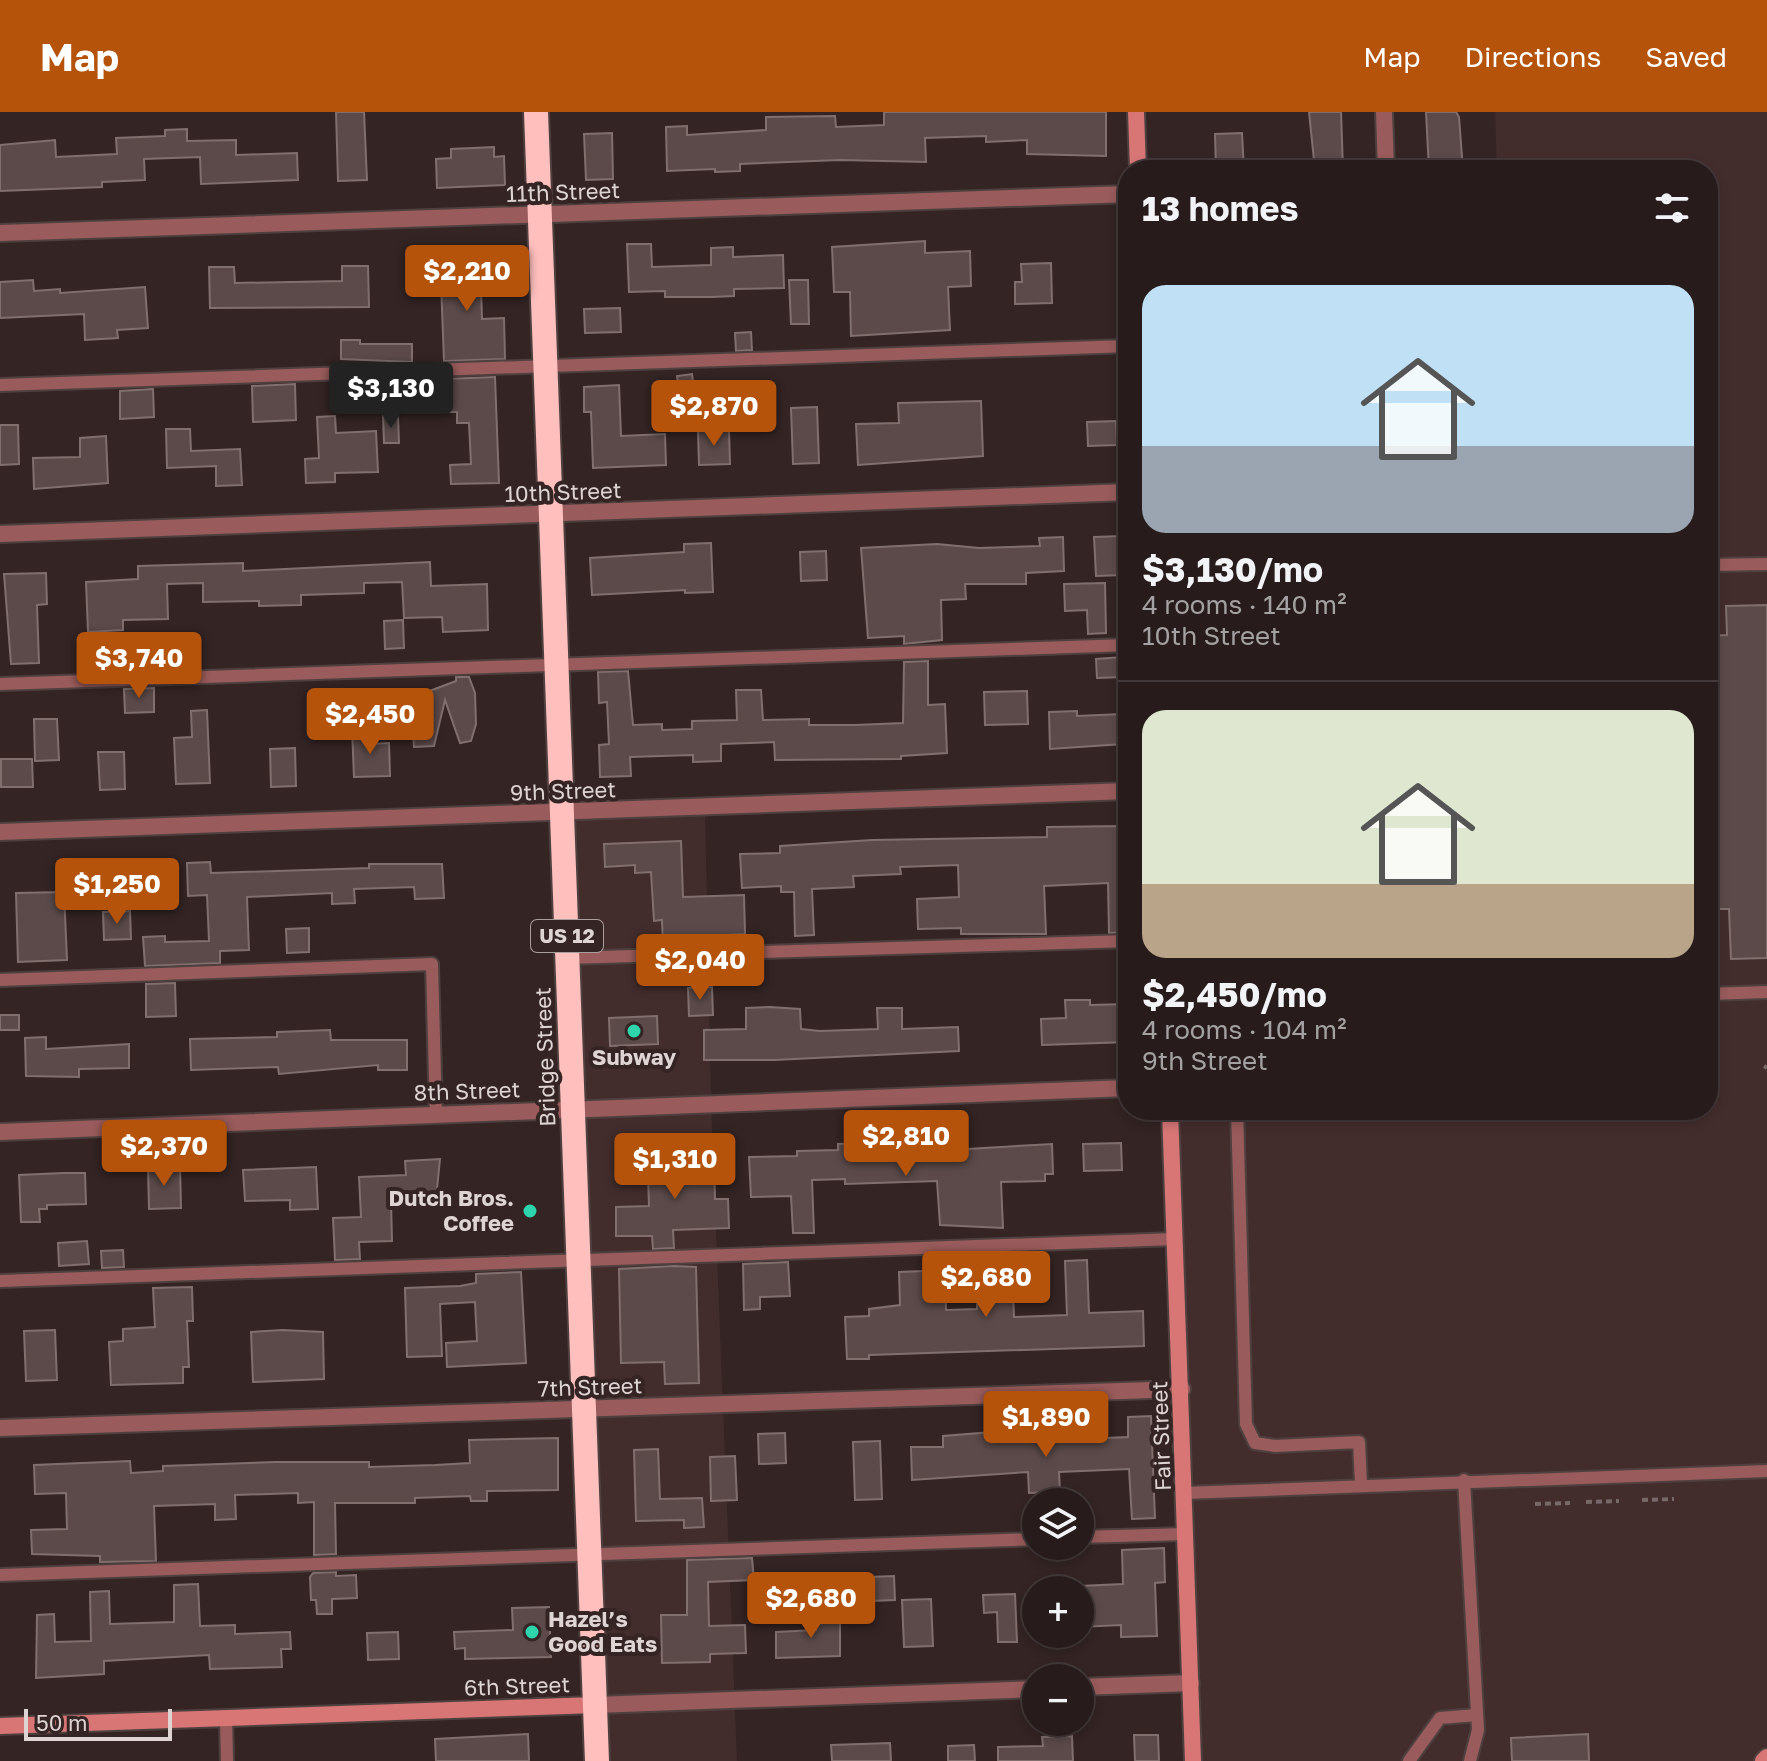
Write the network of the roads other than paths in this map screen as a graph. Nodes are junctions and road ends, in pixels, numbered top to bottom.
1 (536, 112) edge
2 (1136, 112) edge
3 (1384, 112) edge
4 (1138, 160) edge
5 (1386, 160) edge
6 (1118, 194) edge
7 (540, 215) junction
8 (0, 233) edge
9 (1118, 346) edge
10 (546, 367) junction
11 (0, 385) edge
12 (1118, 492) edge
13 (552, 514) junction
14 (0, 534) edge
15 (1767, 564) edge
16 (1718, 565) edge
17 (1118, 645) edge
18 (557, 665) junction
19 (0, 684) edge
20 (1118, 791) edge
21 (563, 813) junction
22 (0, 832) edge
23 (1118, 941) edge
24 (568, 958) junction
25 (0, 980) edge
26 (1767, 992) edge
27 (1718, 994) edge
28 (1118, 1088) edge
29 (573, 1109) junction
30 (436, 1115) junction
31 (1170, 1120) edge
32 (1237, 1120) edge
33 (0, 1132) edge
34 (1175, 1239) junction
35 (579, 1261) junction
36 (0, 1281) edge
37 (1182, 1389) junction
38 (586, 1409) junction
39 (0, 1428) edge
40 (1767, 1471) edge
41 (1464, 1480) junction
42 (1361, 1484) junction
43 (1185, 1493) junction
44 (1186, 1534) junction
45 (1094, 1537) edge
46 (1022, 1540) edge
47 (590, 1555) junction
48 (0, 1575) edge
49 (1191, 1683) junction
50 (1094, 1686) edge
51 (1022, 1690) edge
52 (595, 1705) junction
53 (1477, 1715) junction
54 (226, 1718) junction
55 (0, 1726) edge
56 (227, 1761) edge
57 (597, 1761) edge
58 (1193, 1761) edge
59 (1409, 1761) edge
60 (1470, 1761) edge

1 - 7 highway, Bridge Street / US 12
2 - 4 street
3 - 5 street
6 - 7 street, 11th Street
7 - 8 street, 11th Street
7 - 10 highway, Bridge Street / US 12
9 - 10 lane
10 - 11 lane
10 - 13 highway, Bridge Street / US 12
12 - 13 street, 10th Street
13 - 14 street, 10th Street
13 - 18 highway, Bridge Street / US 12
15 - 16 lane
17 - 18 lane
18 - 19 lane
18 - 21 highway, Bridge Street / US 12
20 - 21 street, 9th Street
21 - 22 street, 9th Street
21 - 24 highway, Bridge Street / US 12
23 - 24 lane
24 - 29 highway, Bridge Street / US 12
25 - 30 lane
26 - 27 lane
28 - 29 street, 8th Street
29 - 30 street, 8th Street
29 - 35 highway, Bridge Street / US 12
30 - 33 street, 8th Street
31 - 34 street, Fair Street
32 - 42 lane
34 - 35 lane
34 - 37 street, Fair Street
35 - 36 lane
35 - 38 highway, Bridge Street / US 12
37 - 38 street, 7th Street
37 - 43 street, Fair Street
38 - 39 street, 7th Street
38 - 47 highway, Bridge Street / US 12
40 - 41 lane
41 - 42 lane
41 - 53 lane
42 - 43 lane
43 - 44 street, Fair Street
44 - 45 lane
44 - 49 street, Fair Street
46 - 47 lane
47 - 48 lane
47 - 52 highway, Bridge Street / US 12
49 - 50 street
49 - 58 street, Fair Street
51 - 52 street, 6th Street
52 - 54 street, 6th Street
52 - 57 highway, Bridge Street / US 12
53 - 59 lane
53 - 60 lane
54 - 55 street, 6th Street
54 - 56 lane

